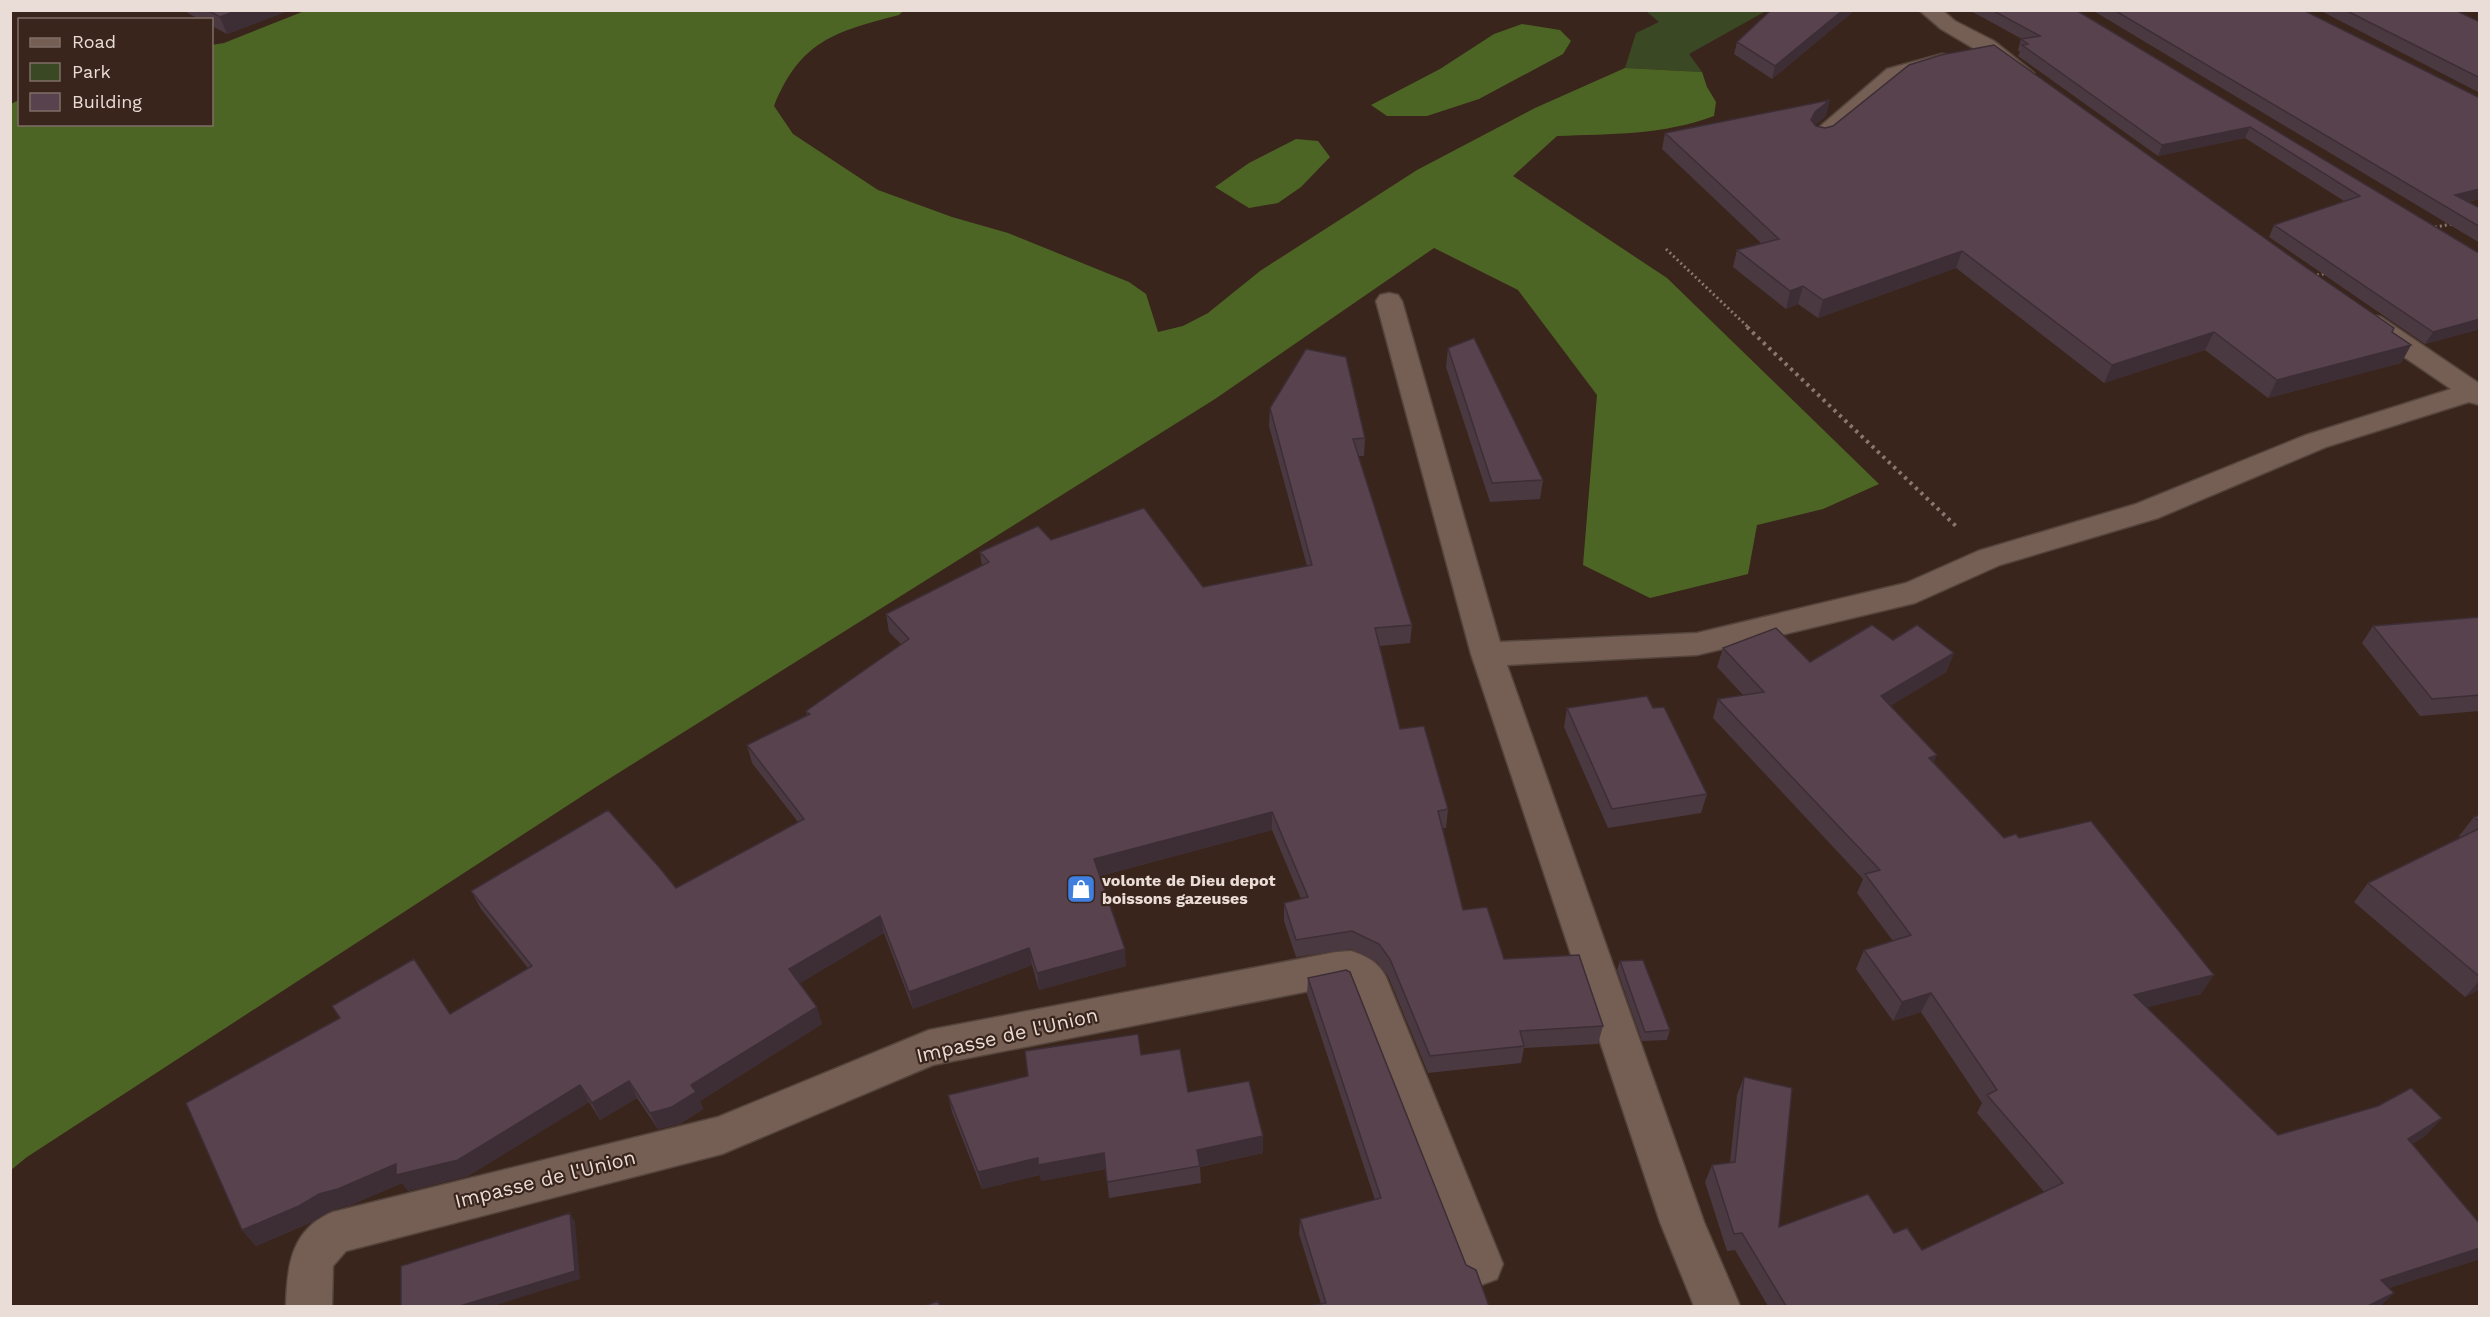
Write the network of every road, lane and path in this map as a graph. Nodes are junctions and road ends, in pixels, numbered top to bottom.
1 (1929, 10) edge
2 (1986, 46) junction
3 (2044, 88) edge
4 (1820, 136) edge
5 (2460, 220) edge
6 (2422, 234) edge
7 (1666, 249) dead end
8 (2334, 271) edge
9 (2306, 277) joint
10 (1389, 301) dead end
11 (2475, 394) edge
12 (1989, 558) junction
13 (1487, 654) junction
14 (1481, 1264) dead end
15 (309, 1306) edge
16 (1717, 1306) edge

1 - 2 street
2 - 3 street
2 - 4 street
5 - 6 path
7 - 12 path
8 - 9 path
9 - 11 street
10 - 13 street
11 - 12 street
12 - 13 street
13 - 16 street
14 - 15 street, Impasse de l'Union

